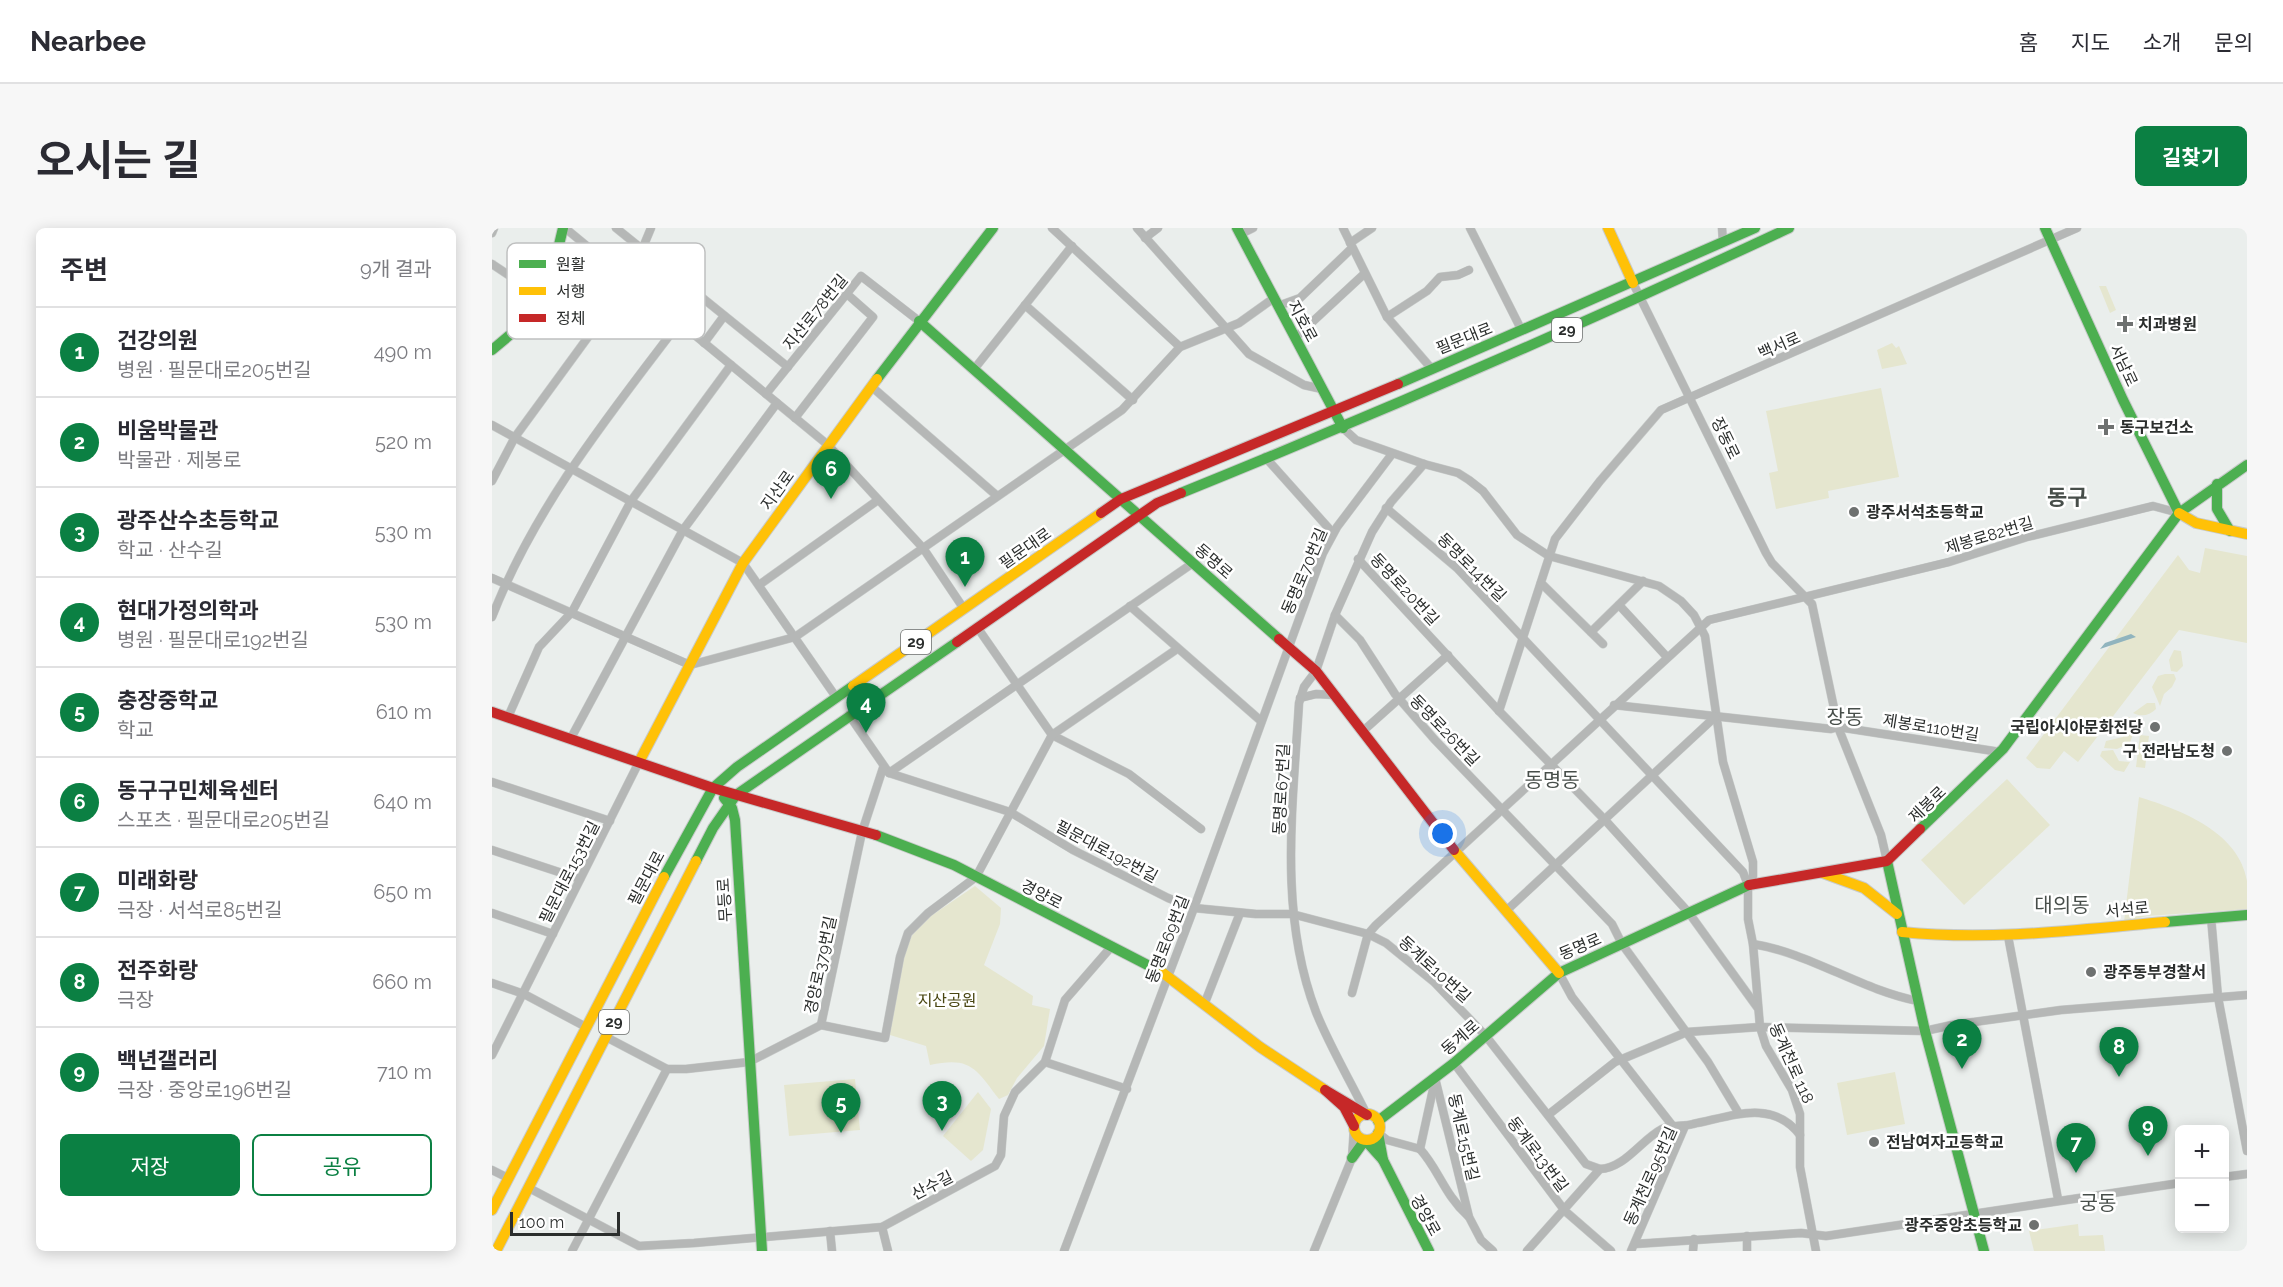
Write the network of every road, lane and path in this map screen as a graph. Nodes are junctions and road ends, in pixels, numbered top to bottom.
1 (494, 228) edge
2 (564, 228) edge
3 (616, 228) edge
4 (651, 228) edge
5 (993, 228) edge
6 (1052, 228) edge
7 (1137, 228) edge
8 (1158, 228) edge
9 (1253, 228) edge
10 (1343, 228) edge
11 (1372, 228) edge
12 (1470, 228) edge
13 (1608, 228) edge
14 (1722, 228) edge
15 (1754, 228) edge
16 (1789, 228) edge
17 (2045, 228) edge
18 (2077, 228) edge
19 (1239, 231) edge
20 (492, 233) edge
21 (1145, 238) junction
22 (2050, 240) junction
23 (1723, 242) junction
24 (560, 243) edge
25 (582, 243) edge
26 (633, 243) edge
27 (644, 243) edge
28 (1072, 246) junction
29 (1351, 246) junction
30 (492, 264) edge
31 (1469, 270) dead end
32 (507, 274) edge
33 (1364, 274) junction
34 (1633, 283) junction
35 (847, 294) junction
36 (1641, 297) junction
37 (705, 301) edge
38 (1276, 302) junction
39 (1025, 305) junction
40 (724, 316) junction
41 (1388, 317) junction
42 (919, 321) junction
43 (1226, 328) junction
44 (1521, 331) junction
45 (507, 337) edge
46 (1295, 338) junction
47 (587, 339) edge
48 (666, 339) edge
49 (699, 339) edge
50 (704, 343) junction
51 (1180, 347) junction
52 (492, 350) edge
53 (731, 365) junction
54 (788, 367) junction
55 (975, 368) junction
56 (1431, 368) junction
57 (872, 387) junction
58 (1322, 389) junction
59 (766, 394) junction
60 (1691, 398) junction
61 (1133, 400) junction
62 (777, 403) junction
63 (1334, 412) junction
64 (795, 418) junction
65 (492, 425) edge
66 (1343, 428) junction
67 (515, 437) junction
68 (828, 445) junction
69 (1065, 449) junction
70 (1392, 454) junction
71 (1265, 457) junction
72 (1424, 464) junction
73 (2247, 465) edge
74 (571, 468) junction
75 (492, 481) edge
76 (2217, 484) junction
77 (996, 495) junction
78 (878, 500) junction
79 (1121, 500) junction
80 (631, 501) junction
81 (1386, 508) junction
82 (2179, 513) junction
83 (1139, 516) junction
84 (683, 530) junction
85 (2230, 531) junction
86 (1333, 533) junction
87 (2247, 534) edge
88 (923, 548) junction
89 (1549, 556) junction
90 (1358, 559) junction
91 (743, 563) junction
92 (1193, 563) junction
93 (492, 578) edge
94 (1643, 581) junction
95 (505, 583) junction
96 (1541, 583) junction
97 (759, 585) junction
98 (1806, 597) junction
99 (1619, 605) junction
100 (1130, 606) junction
101 (964, 609) junction
102 (572, 612) junction
103 (1335, 615) junction
104 (492, 617) edge
105 (1701, 625) junction
106 (976, 627) junction
107 (1591, 632) junction
108 (625, 635) junction
109 (795, 637) junction
110 (1524, 640) junction
111 (1603, 644) dead end
112 (1289, 645) junction
113 (1177, 649) junction
114 (1448, 655) junction
115 (1667, 657) junction
116 (690, 665) junction
117 (1316, 671) junction
118 (1017, 685) junction
119 (1335, 695) junction
120 (836, 697) junction
121 (1300, 698) junction
122 (1400, 700) junction
123 (1614, 705) junction
124 (1499, 711) junction
125 (492, 712) edge
126 (849, 715) junction
127 (508, 717) junction
128 (1715, 717) junction
129 (1598, 720) junction
130 (1261, 721) junction
131 (1838, 727) junction
132 (1363, 731) junction
133 (1052, 735) junction
134 (571, 738) junction
135 (2000, 752) junction
136 (639, 762) junction
137 (1551, 764) junction
138 (886, 770) junction
139 (1652, 777) junction
140 (492, 782) edge
141 (713, 788) junction
142 (732, 799) junction
143 (1504, 811) junction
144 (1010, 812) junction
145 (1605, 820) junction
146 (610, 821) junction
147 (1201, 829) dead end
148 (862, 831) junction
149 (492, 850) edge
150 (1458, 853) junction
151 (1887, 861) junction
152 (1556, 866) junction
153 (1820, 872) junction
154 (976, 876) junction
155 (580, 879) junction
156 (1748, 885) junction
157 (1194, 908) junction
158 (1507, 910) junction
159 (1236, 913) junction
160 (1689, 913) junction
161 (492, 914) edge
162 (1292, 914) junction
163 (1897, 914) junction
164 (2247, 915) edge
165 (2211, 917) junction
166 (1902, 932) junction
167 (553, 934) junction
168 (1368, 934) junction
169 (2007, 936) junction
170 (1622, 944) junction
171 (1753, 944) junction
172 (1112, 946) junction
173 (1559, 973) junction
174 (1166, 977) junction
175 (492, 983) edge
176 (1352, 993) dead end
177 (524, 994) junction
178 (2247, 994) edge
179 (2218, 997) junction
180 (1918, 1001) junction
181 (1204, 1005) junction
182 (1757, 1007) junction
183 (2021, 1015) junction
184 (820, 1025) junction
185 (586, 1026) junction
186 (1760, 1027) junction
187 (1925, 1031) junction
188 (1687, 1032) junction
189 (1485, 1035) junction
190 (606, 1037) junction
191 (492, 1055) edge
192 (1622, 1059) junction
193 (749, 1062) junction
194 (1045, 1062) junction
195 (1454, 1063) junction
196 (667, 1069) junction
197 (1435, 1078) junction
198 (1127, 1089) junction
199 (1325, 1090) junction
200 (1738, 1112) junction
201 (1367, 1115) junction
202 (1548, 1115) junction
203 (1378, 1121) junction
204 (1672, 1125) junction
205 (1685, 1126) junction
206 (1354, 1127) junction
207 (1378, 1134) junction
208 (1800, 1135) junction
209 (1365, 1140) junction
210 (1420, 1149) junction
211 (2247, 1152) edge
212 (1352, 1158) junction
213 (1383, 1160) junction
214 (1600, 1169) junction
215 (492, 1170) edge
216 (2247, 1174) edge
217 (2229, 1176) edge
218 (508, 1178) junction
219 (2175, 1184) edge
220 (529, 1188) junction
221 (2058, 1199) junction
222 (492, 1210) edge
223 (1565, 1211) junction
224 (1974, 1214) junction
225 (1469, 1217) junction
226 (588, 1220) junction
227 (882, 1227) junction
228 (831, 1231) junction
229 (1815, 1235) junction
230 (1747, 1236) junction
231 (760, 1238) junction
232 (1694, 1239) junction
233 (1481, 1240) junction
234 (1633, 1247) edge
235 (637, 1248) edge
236 (496, 1251) edge
237 (572, 1251) edge
238 (762, 1251) edge
239 (832, 1251) edge
240 (888, 1251) edge
241 (1064, 1251) edge
242 (1314, 1251) edge
243 (1429, 1251) edge
244 (1485, 1251) edge
245 (1492, 1251) edge
246 (1527, 1251) edge
247 (1611, 1251) edge
248 (1693, 1251) edge
249 (1747, 1251) edge
250 (1816, 1251) edge
251 (1984, 1251) edge

1 - 20 street
2 - 24 street
2 - 25 street
3 - 26 street
4 - 27 street
5 - 42 street, 지산로
6 - 28 street
7 - 21 street
8 - 21 street
9 - 19 street
10 - 29 street
11 - 29 street
12 - 44 street
13 - 34 street
14 - 23 street
15 - 23 street, 필문대로 / 29
16 - 36 street, 필문대로 / 29
17 - 22 street, 서남로
18 - 22 street, 백서로
19 - 38 street, 지호로
21 - 43 street
22 - 60 street, 백서로
22 - 82 street, 서남로
23 - 34 street, 필문대로 / 29
28 - 39 street
28 - 51 street
29 - 33 street
29 - 38 street
30 - 32 street
31 - 41 street
33 - 41 street
33 - 46 street
34 - 36 street, 장동로
34 - 44 street, 필문대로 / 29
35 - 42 street, 지산로78번길
35 - 54 street, 지산로78번길
35 - 64 street
36 - 60 street, 장동로
36 - 66 street, 필문대로 / 29
37 - 40 street
38 - 43 street
38 - 46 street, 지호로
39 - 55 street
39 - 61 street
40 - 50 street
40 - 54 street
41 - 56 street
42 - 55 street, 동명로
42 - 57 street, 지산로
43 - 51 street
43 - 58 street
44 - 56 street, 필문대로 / 29
45 - 52 street
46 - 58 street, 지호로
47 - 67 street
48 - 74 street
49 - 50 street
50 - 53 street
51 - 61 street
53 - 59 street
53 - 80 street
54 - 59 street, 지산로78번길
55 - 69 street, 동명로
56 - 63 street, 필문대로 / 29
57 - 68 street, 지산로
57 - 77 street
58 - 63 street, 지호로
59 - 62 street
60 - 89 street, 백서로
60 - 98 street, 장동로
61 - 69 street
62 - 64 street
62 - 84 street
63 - 66 street, 지호로
63 - 79 street, 필문대로 / 29
64 - 68 street
65 - 67 street
66 - 70 street
66 - 71 street, 필문대로 / 29
67 - 74 street
67 - 75 street
68 - 78 street
68 - 91 street, 지산로
69 - 77 street
69 - 79 street, 동명로
70 - 72 street
70 - 86 street, 동명로70번길
71 - 83 street, 필문대로 / 29
71 - 86 street
72 - 81 street
72 - 89 street
73 - 76 street, 제봉로
74 - 80 street
74 - 95 street
76 - 82 street, 제봉로
76 - 85 street
77 - 88 street
78 - 88 street
78 - 97 street
79 - 83 street, 동명로
79 - 101 street, 필문대로 / 29
80 - 84 street
80 - 102 street
81 - 90 street
81 - 110 street, 동명로14번길
82 - 85 street
82 - 98 street, 제봉로82번길
82 - 135 street, 제봉로
83 - 92 street, 동명로
83 - 106 street, 필문대로 / 29
84 - 91 street
84 - 108 street
85 - 87 street
86 - 112 street, 동명로70번길
88 - 101 street
88 - 109 street
89 - 94 street
89 - 96 street, 백서로
90 - 103 street, 동명로20번길
90 - 114 street, 동명로20번길
91 - 97 street
91 - 116 street, 지산로
92 - 100 street
92 - 112 street, 동명로
93 - 95 street
94 - 99 street
94 - 105 street
95 - 102 street
95 - 104 street
96 - 107 street
96 - 110 street, 백서로
97 - 109 street
98 - 105 street
98 - 131 street, 장동로
99 - 107 street
99 - 115 street
100 - 113 street
100 - 118 street
101 - 120 street, 필문대로 / 29
102 - 108 street
102 - 127 street
103 - 117 street
103 - 122 street
105 - 115 street
105 - 128 street, 동계천로 118
106 - 118 street
106 - 126 street, 필문대로 / 29
107 - 111 street
108 - 116 street
108 - 134 street
109 - 116 street
109 - 120 street
110 - 124 street
110 - 129 street, 동명로14번길
112 - 117 street, 동명로
112 - 130 street, 동명로69번길
113 - 130 street
113 - 133 street
114 - 122 street
114 - 124 street, 동명로20번길
115 - 123 street
116 - 136 street, 지산로
117 - 119 street, 동명로
117 - 121 street, 동명로67번길
118 - 133 street
118 - 138 street
119 - 121 street
119 - 132 street, 동명로
120 - 141 street, 필문대로 / 29
121 - 162 street, 동명로67번길
122 - 132 street, 동명로26번길
122 - 143 street, 동명로26번길
123 - 128 street, 제봉로110번길
123 - 129 street
124 - 137 street, 동명로20번길
125 - 127 street
126 - 138 street
126 - 142 street, 필문대로 / 29
127 - 134 street
128 - 131 street, 제봉로110번길
128 - 139 street
128 - 156 street, 동계천로 118
129 - 137 street
129 - 139 street, 동명로14번길
130 - 157 street, 동명로69번길
131 - 135 street, 제봉로110번길
131 - 151 street, 장동로
132 - 150 street, 동명로
133 - 144 street
133 - 147 street
134 - 136 street
135 - 151 street, 제봉로
136 - 141 street
136 - 146 street, 필문대로153번길
137 - 143 street
137 - 145 street, 동명로20번길
138 - 144 street, 필문대로192번길
138 - 148 street
139 - 145 street
139 - 156 street, 동명로14번길
140 - 146 street
141 - 142 street, 경양로
141 - 185 street, 필문대로 / 29
142 - 148 street, 경양로
142 - 190 street, 필문대로 / 29
142 - 193 street, 무등로
143 - 150 street
143 - 152 street, 동명로26번길
144 - 154 street
144 - 157 street, 필문대로192번길
145 - 152 street
145 - 160 street, 동명로20번길
146 - 155 street, 필문대로153번길
148 - 154 street, 경양로
148 - 184 street, 경양로379번길
149 - 155 street
150 - 158 street, 동명로
150 - 168 street
151 - 153 street, 동명로
151 - 163 street
152 - 158 street
152 - 170 street, 동명로26번길
153 - 156 street, 동명로
153 - 163 street
154 - 172 street, 경양로
154 - 184 street
155 - 167 street, 필문대로153번길
156 - 160 street, 동명로
156 - 171 street, 동계천로 118
157 - 159 street, 필문대로192번길
157 - 174 street, 동명로69번길
158 - 173 street, 동명로
159 - 162 street
159 - 181 street
160 - 170 street, 동명로
160 - 182 street
161 - 167 street
162 - 168 street, 동계로10번길
162 - 201 street, 동명로67번길
163 - 166 street
164 - 165 street, 서석로
165 - 169 street, 서석로
165 - 179 street
166 - 169 street, 서석로
166 - 180 street
167 - 177 street, 필문대로153번길
168 - 176 street
168 - 189 street, 동계로10번길
169 - 183 street
170 - 173 street, 동명로
170 - 188 street, 동명로26번길
171 - 180 street
171 - 182 street, 동계천로 118
172 - 174 street, 경양로
172 - 194 street
173 - 189 street, 동계로
173 - 192 street
174 - 181 street, 경양로
174 - 198 street, 동명로69번길
175 - 177 street
177 - 185 street
177 - 191 street, 필문대로153번길
178 - 179 street
179 - 183 street
179 - 211 street
180 - 187 street
181 - 199 street, 경양로
182 - 186 street, 동계천로 118
183 - 187 street
183 - 221 street
184 - 193 street, 경양로379번길
185 - 218 street, 필문대로 / 29
186 - 187 street
186 - 188 street
186 - 208 street, 동계천로 118
187 - 224 street
188 - 192 street
188 - 200 street, 동명로26번길
189 - 195 street, 동계로
189 - 202 street, 동계로10번길
190 - 196 street
190 - 220 street, 필문대로 / 29
192 - 202 street
192 - 204 street
193 - 196 street
193 - 231 street, 무등로
194 - 198 street
194 - 227 street, 산수길
195 - 197 street, 동계로
195 - 223 street, 동계로13번길
196 - 226 street
197 - 203 street, 동계로
197 - 210 street, 동계로15번길
197 - 225 street, 동계로15번길
198 - 241 street, 동명로69번길
199 - 201 street, 경양로
199 - 206 street, 경양로
200 - 205 street, 동계천로95번길
200 - 208 street, 동계천로95번길
201 - 203 street, 경양로
201 - 206 street
202 - 214 street, 동계로10번길
203 - 207 street
204 - 205 street
204 - 214 street
205 - 234 street, 동계천로95번길
206 - 209 street, 경양로
206 - 212 street
207 - 209 street
207 - 210 street
207 - 213 street
208 - 229 street, 동계천로 118
209 - 212 street
209 - 213 street, 경양로
210 - 225 street, 동계로15번길
212 - 242 street
213 - 243 street, 경양로
214 - 223 street
215 - 218 street
216 - 217 street
218 - 222 street, 필문대로 / 29
219 - 221 street
220 - 226 street
220 - 236 street, 필문대로 / 29
221 - 224 street
223 - 246 street
223 - 247 street, 동계로13번길
224 - 229 street
224 - 251 street
225 - 233 street, 동계로15번길
226 - 235 street
226 - 237 street
227 - 228 street, 산수길
227 - 240 street
228 - 231 street, 산수길
228 - 239 street
229 - 230 street
229 - 250 street, 동계천로 118
230 - 232 street
230 - 249 street
231 - 235 street, 산수길
231 - 238 street, 무등로
232 - 234 street
232 - 248 street
233 - 244 street
233 - 245 street, 동계로15번길

